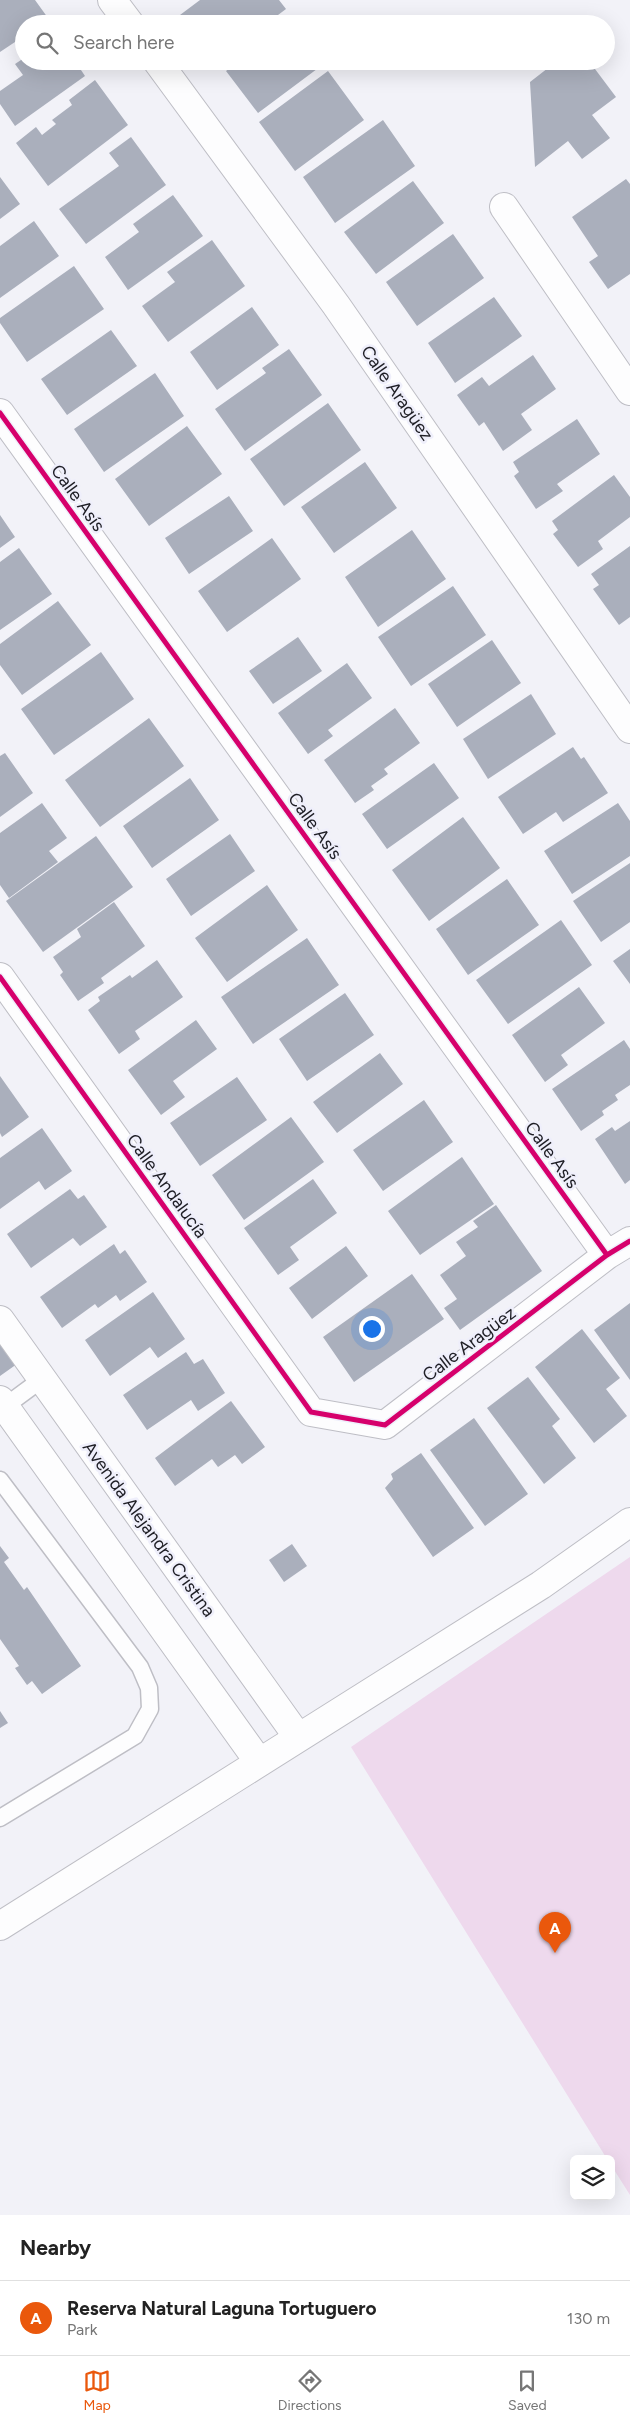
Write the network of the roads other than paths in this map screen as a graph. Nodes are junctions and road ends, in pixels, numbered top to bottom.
1 (112, 0) edge
2 (123, 15) edge
3 (164, 70) edge
4 (504, 207) dead end
5 (629, 386) edge
6 (0, 413) edge
7 (630, 729) edge
8 (0, 977) edge
9 (630, 1241) edge
10 (607, 1255) junction
11 (0, 1320) edge
12 (42, 1379) junction
13 (2, 1406) edge
14 (311, 1412) joint
15 (0, 1480) edge
16 (630, 1522) edge
17 (298, 1737) junction
18 (259, 1762) junction
19 (0, 1818) edge
20 (0, 1926) edge

1 - 2 street
3 - 7 street, Calle Aragüez
4 - 5 street
6 - 10 street, Calle Asís
8 - 14 street, Calle Andalucía
9 - 10 street, Calle Aragüez
10 - 14 street, Calle Aragüez
11 - 12 street, Avenida Alejandra Cristina
12 - 13 lane
12 - 17 street, Avenida Alejandra Cristina
13 - 18 street
15 - 19 lane
16 - 17 street
17 - 18 street
18 - 20 street

